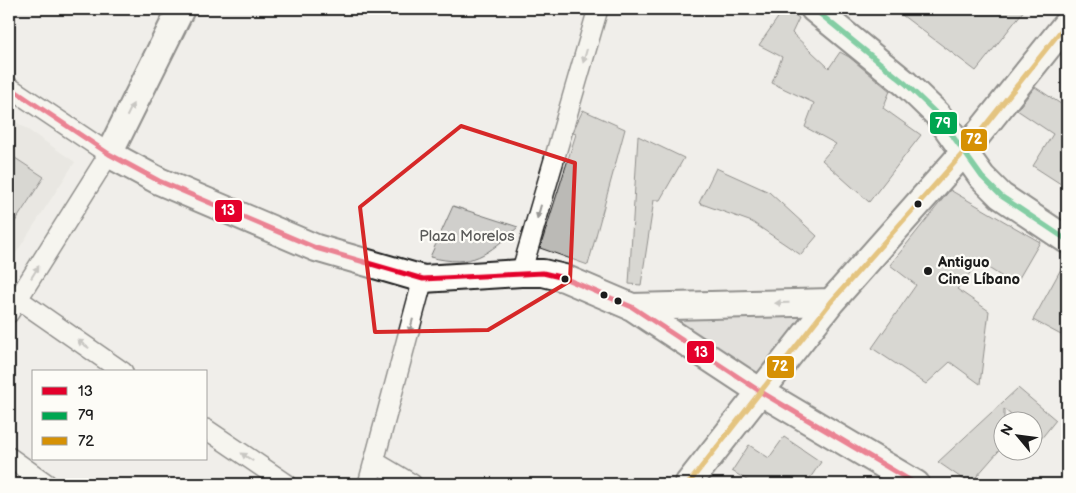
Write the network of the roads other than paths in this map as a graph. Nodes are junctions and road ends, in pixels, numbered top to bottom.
1 (181, 9) edge
2 (598, 9) edge
3 (814, 9) edge
4 (1067, 23) edge
5 (9, 88) edge
6 (964, 152) junction
7 (109, 154) junction
8 (1067, 240) edge
9 (521, 273) junction
10 (424, 279) junction
11 (831, 302) junction
12 (13, 306) edge
13 (632, 307) junction
14 (120, 370) edge
15 (761, 392) junction
16 (208, 430) edge
17 (9, 457) edge
18 (375, 462) junction
19 (47, 484) edge
20 (287, 484) edge
21 (368, 484) edge
22 (412, 484) edge
23 (688, 484) edge
24 (916, 484) edge

7 -> 1 street
2 -> 9 street
3 - 6 street
4 - 6 street
5 - 7 street
6 - 8 street
6 - 11 street
7 - 10 street
12 -> 7 street
9 - 10 street
9 - 13 street
10 -> 18 street
11 -> 13 street
11 - 15 street
14 -> 12 street
13 - 15 street
15 - 23 street
15 - 24 street
20 -> 16 street
17 - 19 street
18 - 21 street
18 - 22 street

